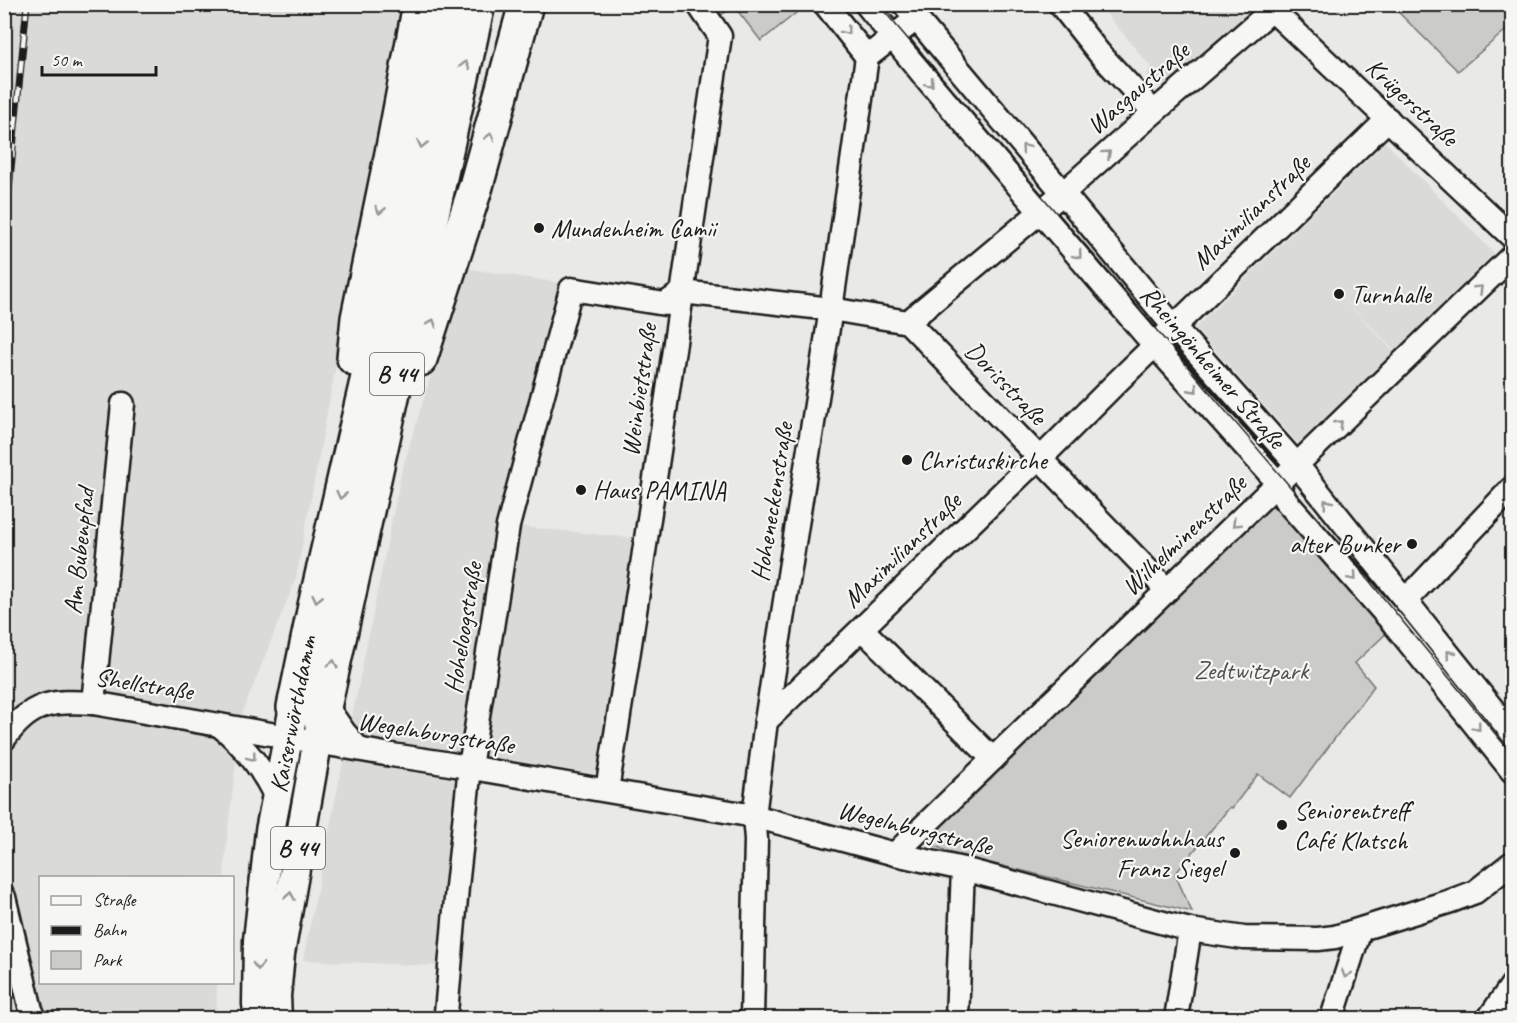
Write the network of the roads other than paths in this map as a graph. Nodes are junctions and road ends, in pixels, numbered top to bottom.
1 (420, 4) edge
2 (453, 4) edge
3 (478, 4) edge
4 (526, 4) edge
5 (698, 4) edge
6 (825, 4) edge
7 (866, 4) edge
8 (1060, 4) edge
9 (1276, 7) edge
10 (910, 12) edge
11 (893, 38) junction
12 (867, 57) junction
13 (1154, 112) junction
14 (1388, 119) junction
15 (1063, 193) junction
16 (1040, 211) junction
17 (1512, 237) edge
18 (1512, 256) edge
19 (682, 292) junction
20 (831, 309) junction
21 (908, 322) junction
22 (1174, 327) junction
23 (1155, 345) junction
24 (123, 404) dead end
25 (351, 450) junction
26 (1040, 459) junction
27 (1297, 465) junction
28 (1278, 483) junction
29 (1512, 488) edge
30 (364, 523) junction
31 (1167, 590) junction
32 (1406, 600) junction
33 (862, 629) junction
34 (93, 703) junction
35 (766, 721) junction
36 (309, 722) junction
37 (219, 725) junction
38 (1511, 726) edge
39 (4, 739) edge
40 (359, 749) junction
41 (993, 759) junction
42 (471, 767) junction
43 (1512, 771) edge
44 (607, 790) junction
45 (276, 797) junction
46 (754, 816) junction
47 (895, 854) junction
48 (1512, 862) edge
49 (963, 869) junction
50 (4, 897) edge
51 (1190, 930) junction
52 (1360, 930) junction
53 (1512, 985) edge
54 (35, 1018) edge
55 (259, 1018) edge
56 (277, 1018) edge
57 (447, 1018) edge
58 (752, 1018) edge
59 (957, 1018) edge
60 (1176, 1018) edge
61 (1332, 1018) edge
62 (1489, 1018) edge

1 -> 25 highway
2 -> 25 highway, B 44
30 -> 3 highway, B 44
30 -> 4 highway
5 - 19 street, Weinbietstraße
6 -> 12 street
7 - 11 street, Rheingönheimer Straße
8 - 13 street
9 - 13 street, Wasgaustraße
9 - 14 street, Krügerstraße
10 - 11 street
15 -> 10 street, Rheingönheimer Straße
11 - 12 street
11 -> 16 street, Rheingönheimer Straße
12 - 20 street, Hoheneckenstraße
15 -> 13 street, Wasgaustraße
14 - 17 street, Krügerstraße
14 - 22 street, Maximilianstraße
15 - 16 street, Wasgaustraße
15 - 22 street, Rheingönheimer Straße
16 - 21 street, Wasgaustraße
16 -> 23 street, Rheingönheimer Straße
27 -> 18 street, Wilhelminenstraße
19 - 20 street
19 - 42 street, Hoheloogstraße
19 - 44 street, Weinbietstraße
20 - 21 street
20 - 35 street, Hoheneckenstraße
21 - 26 street, Dorisstraße
22 - 23 street, Maximilianstraße
22 - 27 street, Rheingönheimer Straße
23 - 26 street, Maximilianstraße
23 -> 28 street, Rheingönheimer Straße
24 - 34 street, Am Bubenpfad
25 -> 36 highway, Kaiserwörthdamm / B 44
26 - 31 street, Dorisstraße
26 - 33 street, Maximilianstraße
27 - 28 street, Wilhelminenstraße
32 -> 27 street, Rheingönheimer Straße
28 -> 31 street, Wilhelminenstraße
28 -> 43 street, Rheingönheimer Straße
29 - 32 street
36 -> 30 highway, Kaiserwörthdamm / B 44
31 - 41 street, Wilhelminenstraße
38 -> 32 street, Rheingönheimer Straße
33 - 35 street, Maximilianstraße
33 - 41 street
34 - 37 street, Shellstraße
34 - 39 street, Shellstraße
35 - 46 street, Hoheneckenstraße
36 - 37 street, Shellstraße
36 - 40 street, Wegelnburgstraße
36 - 40 street
36 - 45 main road, Kaiserwörthdamm / B 44
56 -> 36 main road, Kaiserwörthdamm / B 44
37 -> 45 street
40 - 42 street, Wegelnburgstraße
41 - 47 street, Wilhelminenstraße
42 - 44 street, Wegelnburgstraße
42 - 57 street, Hoheloogstraße
44 - 46 street, Wegelnburgstraße
45 -> 55 main road, Kaiserwörthdamm / B 44
46 - 47 street, Wegelnburgstraße
46 - 58 street, Hoheneckenstraße
47 - 49 street, Wegelnburgstraße
48 - 52 street, Wegelnburgstraße
49 - 51 street, Wegelnburgstraße
49 - 59 street
50 - 54 street
51 - 52 street, Wegelnburgstraße
51 - 60 street
52 -> 61 street
53 - 62 street

